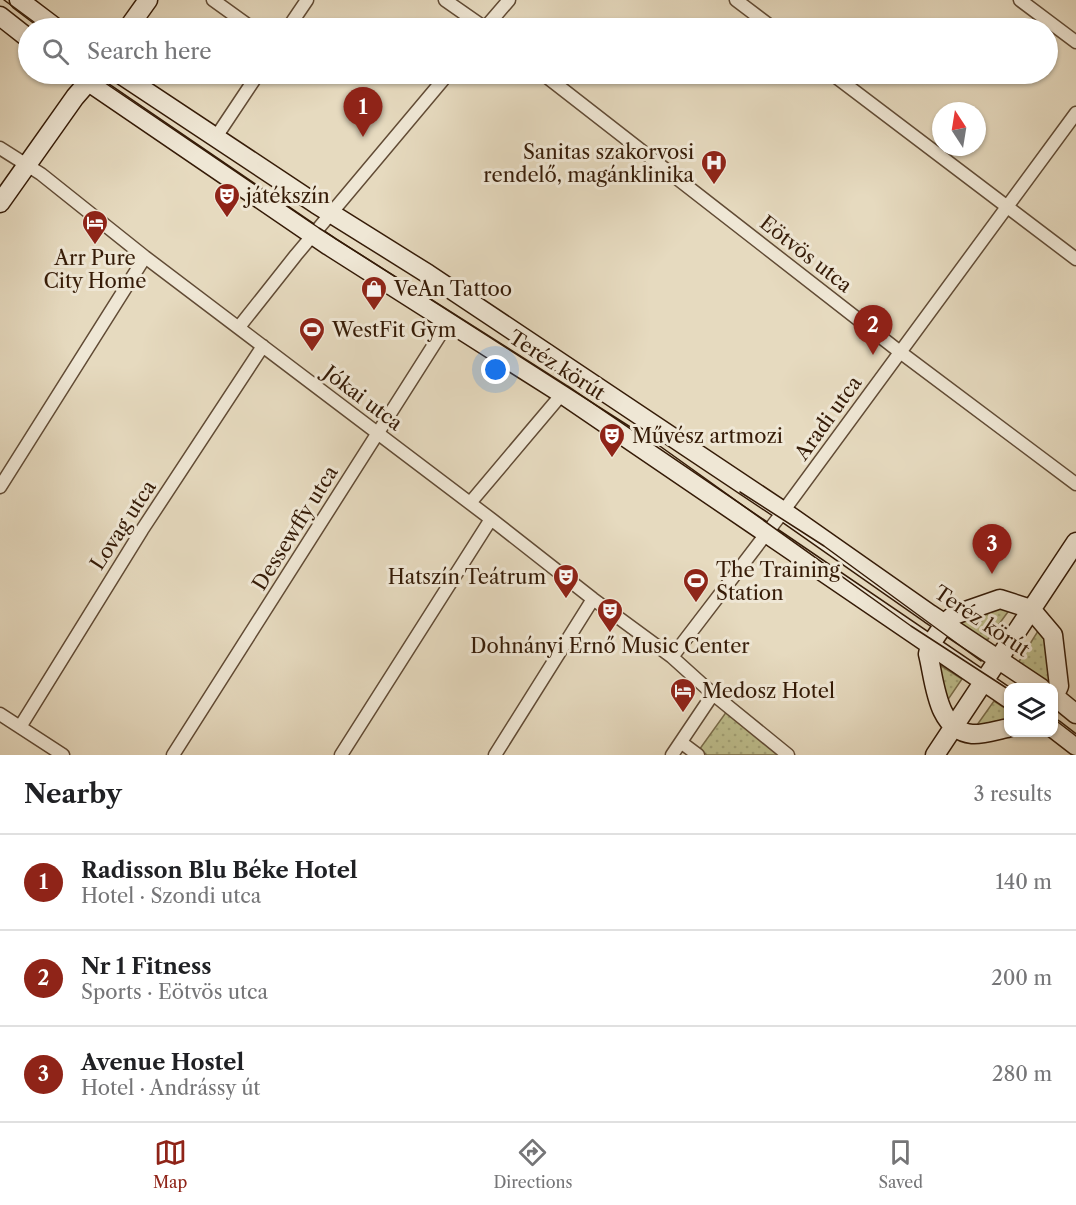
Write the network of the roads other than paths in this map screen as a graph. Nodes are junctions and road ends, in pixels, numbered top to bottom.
1 (19, 0) edge
2 (148, 0) edge
3 (213, 0) edge
4 (307, 0) edge
5 (445, 0) edge
6 (509, 0) edge
7 (736, 0) edge
8 (1020, 0) edge
9 (0, 16) edge
10 (43, 18) edge
11 (135, 18) edge
12 (238, 18) edge
13 (295, 18) edge
14 (471, 18) edge
15 (494, 18) edge
16 (760, 18) edge
17 (1044, 18) edge
18 (1058, 28) edge
19 (18, 30) edge
20 (1076, 42) edge
21 (82, 84) edge
22 (98, 84) edge
23 (135, 84) edge
24 (251, 84) edge
25 (440, 84) edge
26 (556, 84) edge
27 (845, 84) edge
28 (1076, 113) edge
29 (216, 137) junction
30 (0, 148) edge
31 (27, 165) junction
32 (0, 203) edge
33 (1006, 207) junction
34 (332, 213) junction
35 (314, 234) junction
36 (145, 257) junction
37 (1076, 259) edge
38 (449, 321) junction
39 (239, 327) junction
40 (263, 346) junction
41 (900, 352) junction
42 (562, 394) junction
43 (378, 434) junction
44 (1076, 484) edge
45 (0, 487) edge
46 (470, 503) junction
47 (783, 511) junction
48 (491, 519) junction
49 (767, 532) junction
50 (1076, 542) edge
51 (593, 599) junction
52 (1032, 609) junction
53 (945, 623) junction
54 (930, 645) junction
55 (672, 657) junction
56 (998, 660) junction
57 (984, 682) junction
58 (1035, 683) edge
59 (1058, 688) edge
60 (713, 694) junction
61 (1004, 695) edge
62 (1058, 699) edge
63 (0, 714) edge
64 (1076, 714) edge
65 (20, 727) junction
66 (953, 727) junction
67 (1004, 729) edge
68 (1058, 733) edge
69 (681, 743) junction
70 (1076, 746) edge
71 (63, 755) edge
72 (173, 755) edge
73 (341, 755) edge
74 (495, 755) edge
75 (672, 755) edge
76 (698, 755) edge
77 (788, 755) edge
78 (935, 755) edge

1 - 10 main road
2 - 11 main road
3 - 12 street
4 - 13 street
5 - 14 street
6 - 15 street
7 - 16 street
8 - 17 street
9 - 19 main road
18 - 20 street
21 - 31 main road
22 - 35 main road, Teréz körút
23 - 29 main road, Teréz körút
24 - 29 street
25 - 34 street
26 - 41 street, Eötvös utca
27 - 33 street
28 - 33 street, Aradi utca
29 - 34 main road, Teréz körút
30 - 31 street, Jókai utca
31 - 32 main road
31 - 36 street, Jókai utca
33 - 37 street
33 - 41 street, Aradi utca
34 - 35 street
34 - 47 main road, Teréz körút
35 - 38 main road, Teréz körút
35 - 39 street
36 - 39 street, Jókai utca
36 - 45 street
38 - 42 main road, Teréz körút
38 - 43 street, Dessewffy utca
39 - 40 street, Jókai utca
40 - 43 street, Jókai utca
40 - 65 street, Lovag utca
41 - 44 street, Eötvös utca
41 - 47 street, Aradi utca
42 - 46 street
42 - 49 main road, Teréz körút
43 - 46 street, Jókai utca
43 - 72 street, Dessewffy utca
46 - 48 street, Jókai utca
47 - 49 street, Aradi utca
47 - 53 main road, Teréz körút
48 - 51 street, Jókai utca
48 - 73 street
49 - 54 main road, Teréz körút
49 - 55 street, Aradi utca
50 - 52 main road
51 - 55 street, Jókai utca
51 - 74 street
52 - 53 main road
52 - 56 main road
52 - 59 main road
53 - 54 main road
53 - 56 main road, Teréz körút
54 - 57 main road, Teréz körút
54 - 66 main road
55 - 60 street, Jókai utca
56 - 57 main road
56 - 58 main road, Teréz körút
57 - 61 main road, Teréz körút
57 - 66 main road
60 - 69 street
60 - 77 street, Jókai utca
62 - 64 main road
63 - 65 street
65 - 71 street
66 - 67 main road
66 - 78 main road
68 - 70 main road
69 - 75 street
69 - 76 street

